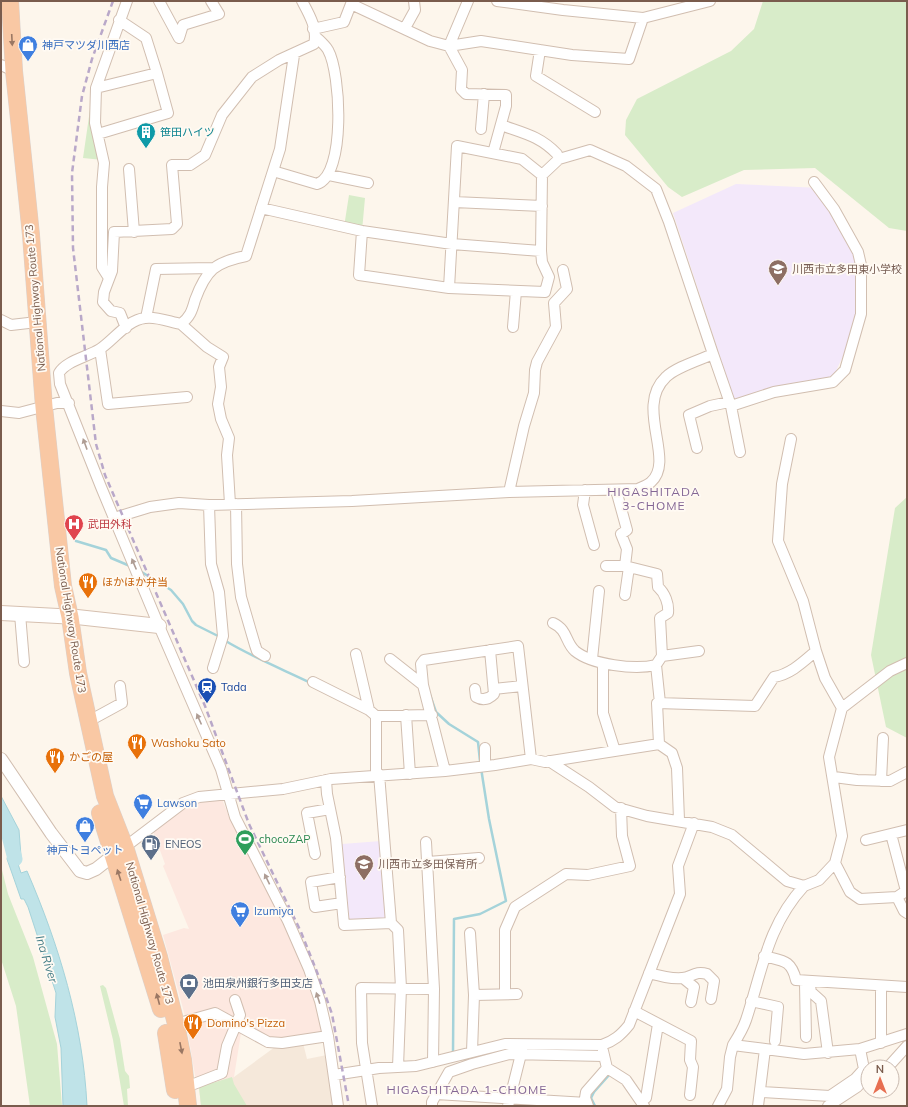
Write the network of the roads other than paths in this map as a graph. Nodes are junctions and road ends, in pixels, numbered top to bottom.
1 (10, 1) edge
2 (127, 1) edge
3 (159, 1) edge
4 (211, 1) edge
5 (302, 1) edge
6 (414, 1) edge
7 (468, 1) edge
8 (497, 1) edge
9 (710, 1) edge
10 (351, 2) edge
11 (643, 18) junction
12 (119, 20) junction
13 (405, 28) junction
14 (315, 33) junction
15 (449, 46) junction
16 (1, 47) edge
17 (540, 50) junction
18 (294, 54) junction
19 (6, 68) edge
20 (157, 73) junction
21 (96, 88) junction
22 (484, 94) junction
23 (595, 112) dead end
24 (501, 125) junction
25 (481, 129) dead end
26 (98, 134) junction
27 (493, 153) junction
28 (557, 154) dead end
29 (129, 169) dead end
30 (273, 171) junction
31 (542, 175) junction
32 (329, 176) junction
33 (814, 182) dead end
34 (368, 183) dead end
35 (454, 202) junction
36 (542, 206) junction
37 (261, 208) junction
38 (362, 231) junction
39 (134, 232) junction
40 (452, 244) junction
41 (541, 251) junction
42 (213, 268) junction
43 (563, 270) dead end
44 (109, 278) junction
45 (449, 288) junction
46 (516, 291) junction
47 (146, 318) junction
48 (1, 320) edge
49 (33, 323) junction
50 (181, 324) junction
51 (513, 327) dead end
52 (126, 328) junction
53 (100, 349) junction
54 (713, 354) junction
55 (187, 397) dead end
56 (69, 403) junction
57 (730, 404) junction
58 (41, 408) junction
59 (1, 411) edge
60 (791, 439) dead end
61 (697, 448) dead end
62 (740, 452) dead end
63 (585, 490) junction
64 (616, 490) junction
65 (509, 492) junction
66 (233, 504) junction
67 (208, 505) junction
68 (114, 518) junction
69 (594, 545) dead end
70 (606, 566) dead end
71 (627, 567) junction
72 (599, 591) dead end
73 (625, 595) dead end
74 (1, 613) edge
75 (20, 614) junction
76 (64, 616) junction
77 (553, 623) dead end
78 (159, 626) junction
79 (490, 650) junction
80 (816, 650) junction
81 (699, 651) dead end
82 (356, 654) dead end
83 (265, 656) dead end
84 (662, 656) junction
85 (390, 659) dead end
86 (592, 659) junction
87 (24, 662) dead end
88 (907, 663) edge
89 (217, 664) dead end
90 (603, 664) junction
91 (656, 665) junction
92 (313, 682) dead end
93 (423, 685) junction
94 (120, 686) dead end
95 (522, 686) junction
96 (494, 689) junction
97 (475, 690) dead end
98 (660, 703) junction
99 (842, 708) junction
100 (372, 713) junction
101 (406, 715) junction
102 (432, 715) junction
103 (89, 721) junction
104 (883, 738) dead end
105 (659, 744) junction
106 (485, 748) dead end
107 (615, 751) junction
108 (1, 759) edge
109 (530, 759) junction
110 (549, 761) junction
111 (484, 766) junction
112 (445, 771) junction
113 (907, 772) edge
114 (378, 774) junction
115 (410, 774) junction
116 (834, 777) junction
117 (326, 780) junction
118 (881, 781) junction
119 (230, 794) junction
120 (621, 808) junction
121 (330, 809) junction
122 (679, 820) junction
123 (694, 823) junction
124 (907, 830) edge
125 (891, 834) junction
126 (866, 840) dead end
127 (426, 842) dead end
128 (119, 852) junction
129 (315, 854) dead end
130 (479, 858) dead end
131 (428, 862) junction
132 (836, 863) junction
133 (340, 877) junction
134 (804, 886) junction
135 (897, 897) junction
136 (342, 903) junction
137 (907, 913) edge
138 (391, 923) junction
139 (470, 932) dead end
140 (764, 956) junction
141 (649, 973) junction
142 (683, 978) junction
143 (807, 981) junction
144 (881, 987) junction
145 (401, 988) junction
146 (907, 988) edge
147 (434, 990) junction
148 (505, 994) junction
149 (517, 994) dead end
150 (474, 995) junction
151 (711, 999) dead end
152 (235, 1000) dead end
153 (751, 1001) junction
154 (691, 1002) dead end
155 (634, 1011) junction
156 (176, 1024) junction
157 (658, 1024) junction
158 (237, 1025) junction
159 (907, 1034) edge
160 (328, 1036) junction
161 (806, 1037) dead end
162 (775, 1041) dead end
163 (881, 1043) junction
164 (523, 1044) junction
165 (602, 1045) junction
166 (733, 1045) junction
167 (907, 1046) edge
168 (765, 1049) junction
169 (860, 1049) junction
170 (472, 1052) junction
171 (828, 1053) junction
172 (521, 1056) junction
173 (604, 1056) junction
174 (895, 1059) edge
175 (433, 1062) junction
176 (398, 1067) junction
177 (607, 1068) junction
178 (366, 1069) junction
179 (334, 1075) junction
180 (194, 1084) dead end
181 (860, 1084) edge
182 (762, 1092) junction
183 (436, 1094) junction
184 (690, 1095) dead end
185 (509, 1102) edge
186 (645, 1102) edge
187 (587, 1104) edge
188 (176, 1106) edge
189 (188, 1106) edge
190 (338, 1106) edge
191 (372, 1106) edge
192 (432, 1106) edge
193 (718, 1106) edge
194 (758, 1106) edge
195 (828, 1106) edge

1 -> 19 highway, National Highway Route 173
2 - 12 street
3 - 4 street
5 - 14 street
6 - 13 street
7 - 15 street
8 - 11 street
9 - 11 street
10 - 13 street
10 - 14 street
11 - 17 street
12 - 20 street
12 - 21 street
13 - 15 street
14 - 18 street
14 - 32 street
15 - 17 street
15 - 22 street
16 - 19 highway, National Highway Route 173
17 - 23 street
18 - 30 street
18 - 39 street
19 - 49 highway, National Highway Route 173
20 - 21 street
20 - 26 street
21 - 26 street
22 - 24 street
22 - 25 street
24 - 27 street
24 - 28 street
26 - 44 street
27 - 31 street
27 - 35 street
29 - 39 street
30 - 32 street
30 - 37 street
31 - 36 street
31 - 54 street
32 - 34 street
33 - 57 street
35 - 36 street
35 - 40 street
36 - 41 street
37 - 38 street
37 - 42 street
38 - 40 street
38 - 45 street
39 - 44 street
40 - 41 street
40 - 45 street
41 - 46 street
42 - 47 street
42 - 50 street
43 - 65 street
44 - 52 street
45 - 46 street
46 - 51 street
47 - 50 street
47 - 52 street
48 - 49 street
49 - 58 highway, National Highway Route 173
50 - 66 street
52 - 53 street
53 - 55 street
53 - 56 street
54 - 57 street
54 - 64 street
56 - 58 street
68 -> 56 street
57 - 61 street
57 - 62 street
58 - 59 street
58 - 76 highway, National Highway Route 173
60 - 80 street
63 - 64 street
63 - 65 street
63 - 69 street
64 - 71 street
65 - 66 street
66 - 67 street
66 - 83 street
67 - 68 street
67 - 89 street
78 -> 68 street
70 - 71 street
71 - 73 street
71 - 84 street
72 - 86 street
74 - 75 main road
75 - 76 main road
75 - 87 street
76 - 78 main road
76 - 103 highway, National Highway Route 173
76 - 128 highway, National Highway Route 173
77 - 86 street
119 -> 78 street
79 - 93 street
79 - 95 street
79 - 96 street
80 - 98 street
80 - 99 street
81 - 84 street
82 - 100 street
84 - 91 street
85 - 93 street
86 - 90 street
88 - 99 street
90 - 91 street
90 - 107 street
91 - 98 street
92 - 100 street
93 - 102 street
94 - 103 street
95 - 96 street
95 - 109 street
96 - 97 street
98 - 105 street
99 - 116 street
100 - 101 street
100 - 114 street
101 - 102 street
101 - 115 street
102 - 112 street
103 - 128 highway, National Highway Route 173
104 - 118 street
105 - 107 street
105 - 122 street
106 - 111 street
107 - 110 street
108 - 128 street
109 - 110 street
109 - 111 street
110 - 120 street
111 - 112 street
112 - 115 street
113 - 118 street
114 - 115 street
114 - 117 street
114 - 138 street
116 - 118 street
116 - 132 street
117 - 119 street
117 - 121 street
119 - 128 street
160 -> 119 street
120 - 122 street
120 - 148 street
121 - 129 street
121 - 133 street
122 - 123 street
123 - 134 street
123 - 141 street
124 - 125 street
125 - 126 street
125 - 135 street
127 - 131 street
128 - 156 highway, National Highway Route 173
188 -> 128 highway, National Highway Route 173
130 - 131 street
131 - 147 street
132 - 134 street
132 - 135 street
133 - 136 street
133 - 136 street
134 - 140 street
135 - 137 street
136 - 138 street
138 - 145 street
139 - 150 street
140 - 143 street
140 - 153 street
141 - 142 street
141 - 155 street
142 - 151 street
142 - 154 street
143 - 144 street
143 - 161 street
143 - 171 street
144 - 146 street
144 - 163 street
145 - 147 street
145 - 176 street
145 - 178 street
147 - 175 street
148 - 149 street
148 - 150 street
150 - 170 street
152 - 158 street
153 - 162 street
153 - 166 street
155 - 157 street
155 - 165 street
156 - 158 street
156 -> 189 highway, National Highway Route 173
157 - 184 street
157 - 186 street
158 - 160 street
158 - 180 street
159 - 163 street
160 - 179 street
163 - 169 street
164 - 165 street
164 - 170 street
164 - 172 street
165 - 173 street
166 - 168 street
166 - 193 street
167 - 174 street
168 - 171 street
168 - 182 street
169 - 171 street
169 - 182 street
170 - 175 street
172 - 173 street
172 - 183 street
172 - 185 street
173 - 177 street
175 - 176 street
176 - 178 street
177 - 186 street
177 - 187 street
178 - 179 street
178 - 191 street
179 - 190 street
181 - 195 street
182 - 194 street
183 - 185 street
183 - 192 street
185 - 187 street

